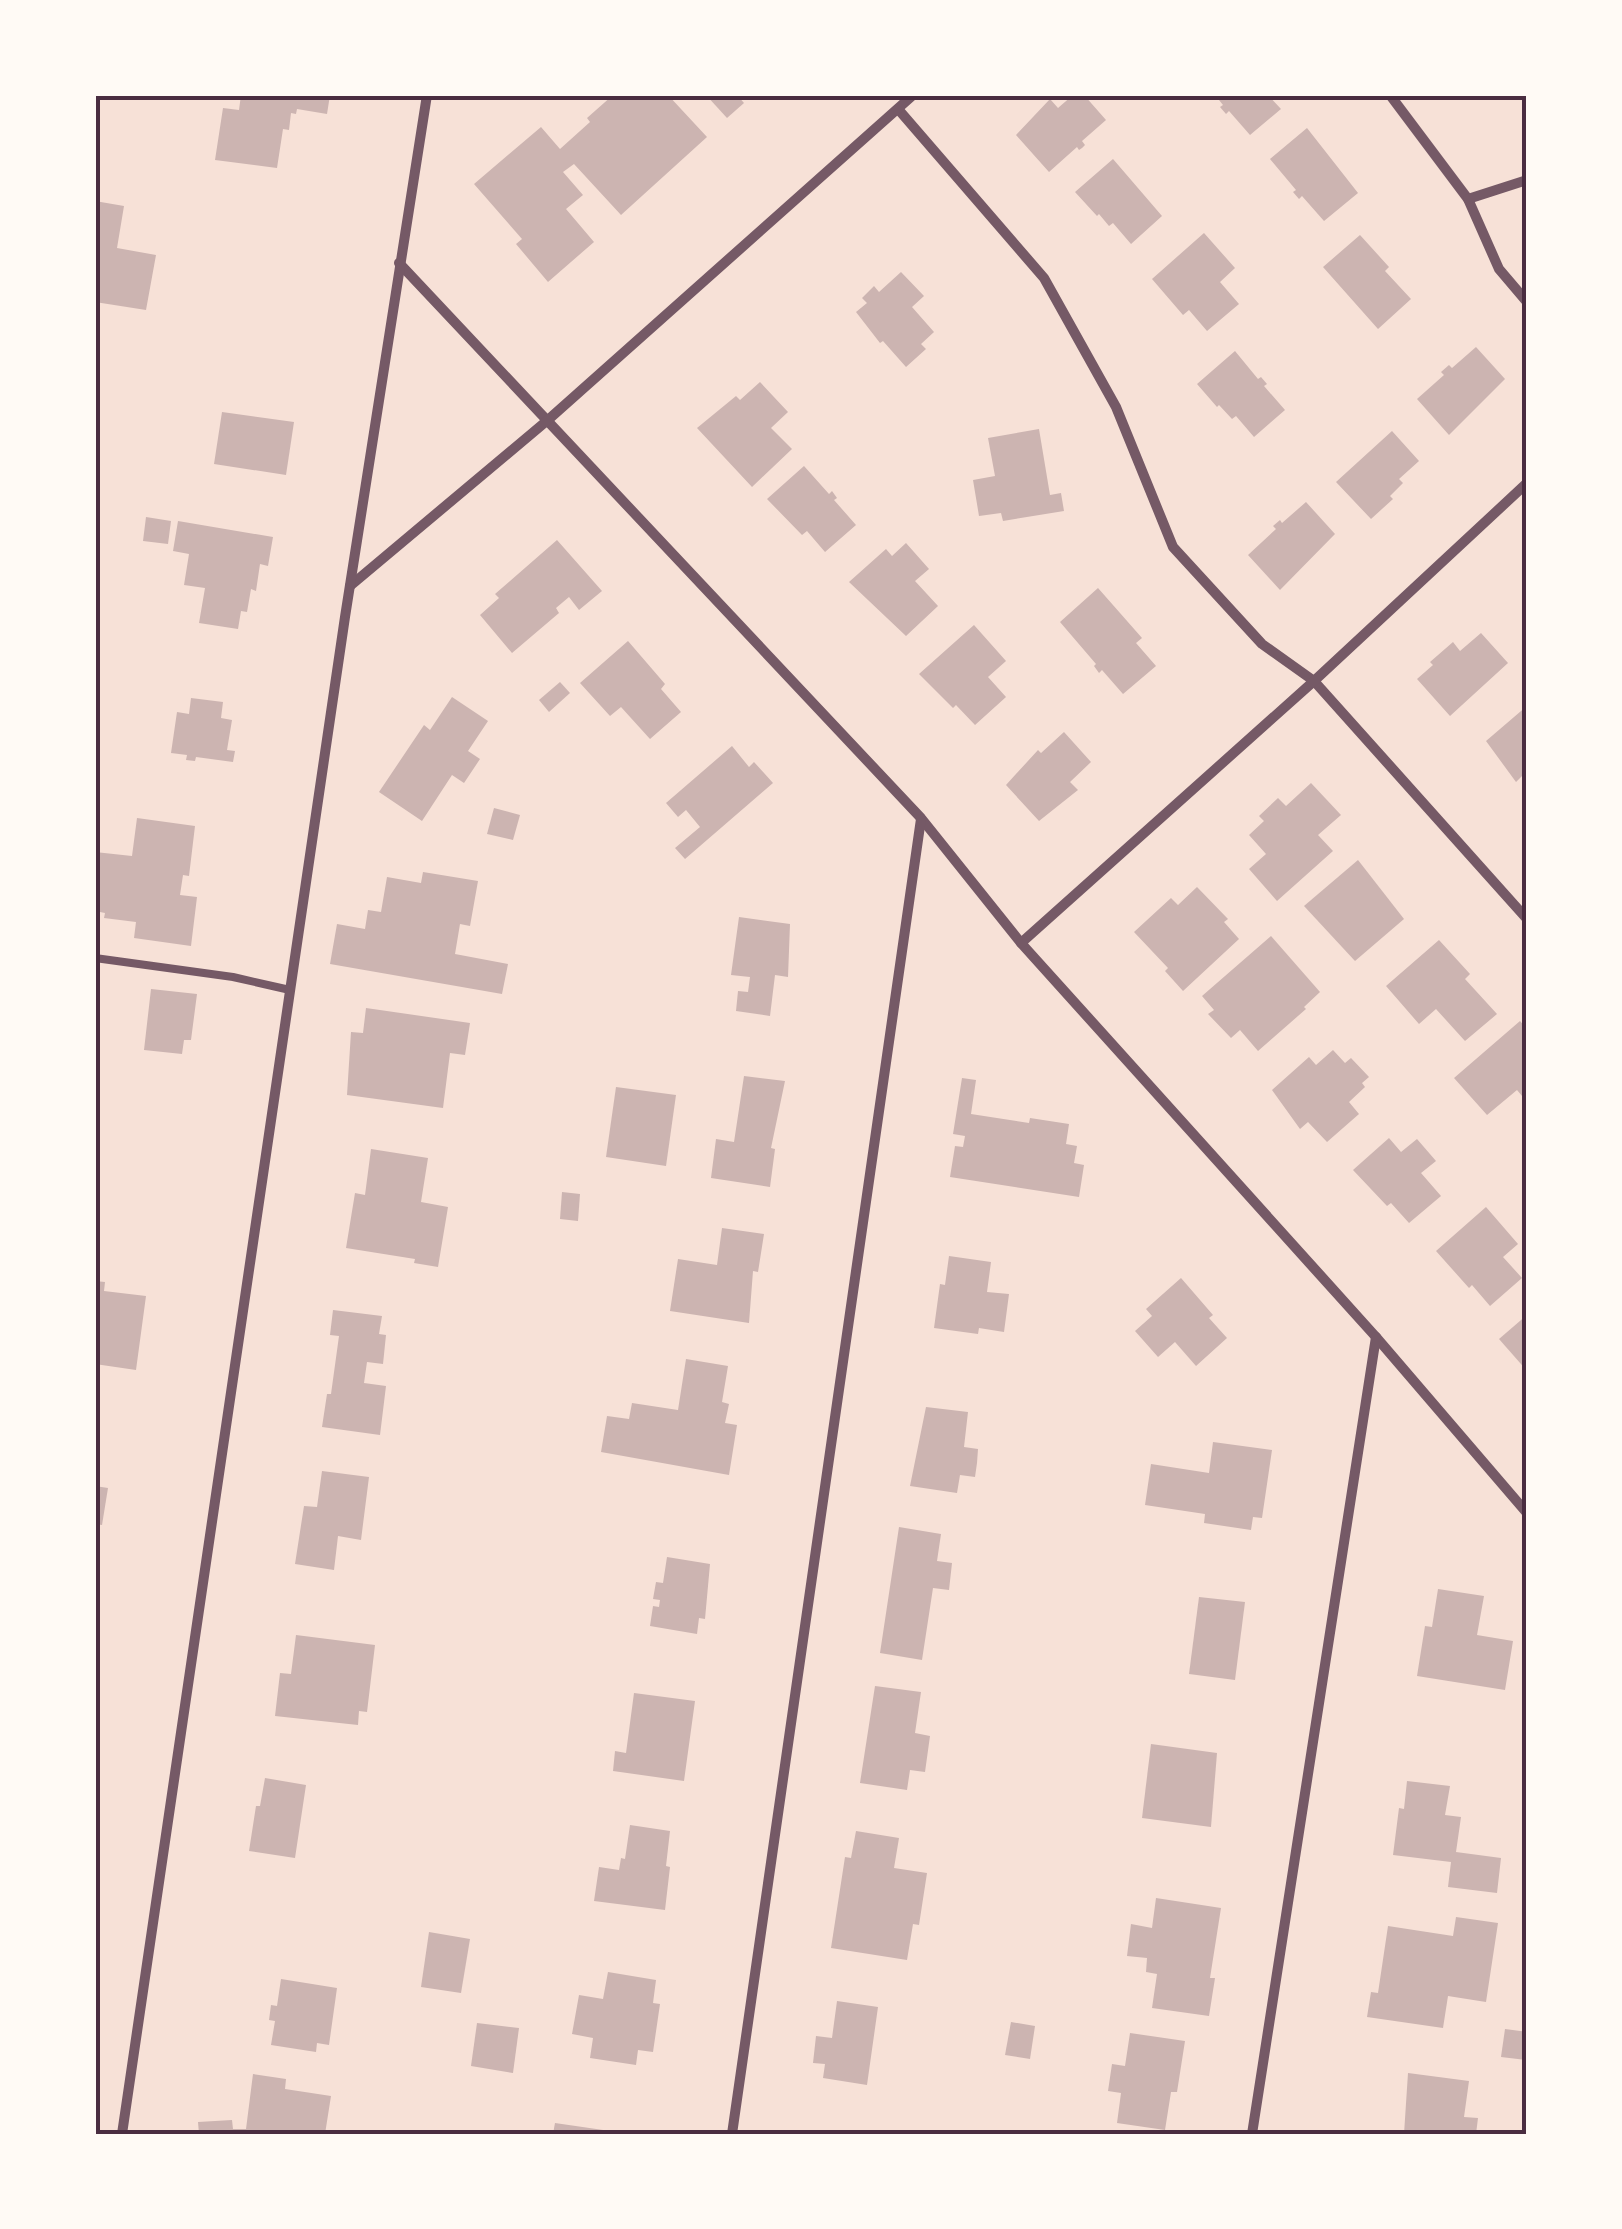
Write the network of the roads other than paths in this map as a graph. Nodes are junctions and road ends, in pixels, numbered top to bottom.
1 (427, 95) edge
2 (913, 95) edge
3 (1390, 95) edge
4 (898, 109) junction
5 (1527, 180) edge
6 (1468, 198) junction
7 (399, 263) junction
8 (1527, 302) edge
9 (549, 419) junction
10 (1527, 484) edge
11 (350, 586) junction
12 (1314, 680) junction
13 (921, 818) junction
14 (1527, 919) edge
15 (1021, 942) junction
16 (95, 958) edge
17 (290, 990) junction
18 (1376, 1337) junction
19 (1527, 1513) edge
20 (122, 2134) edge
21 (732, 2134) edge
22 (1252, 2134) edge

1 - 7 street
2 - 4 street
3 - 6 street
4 - 9 street
4 - 12 street
5 - 6 street
6 - 8 street
7 - 9 street
7 - 11 street
9 - 11 street
9 - 13 street
10 - 12 street
11 - 17 street
12 - 14 street
12 - 15 street
13 - 15 street
13 - 21 street
15 - 18 street
16 - 17 lane
17 - 20 street
18 - 19 street
18 - 22 street

